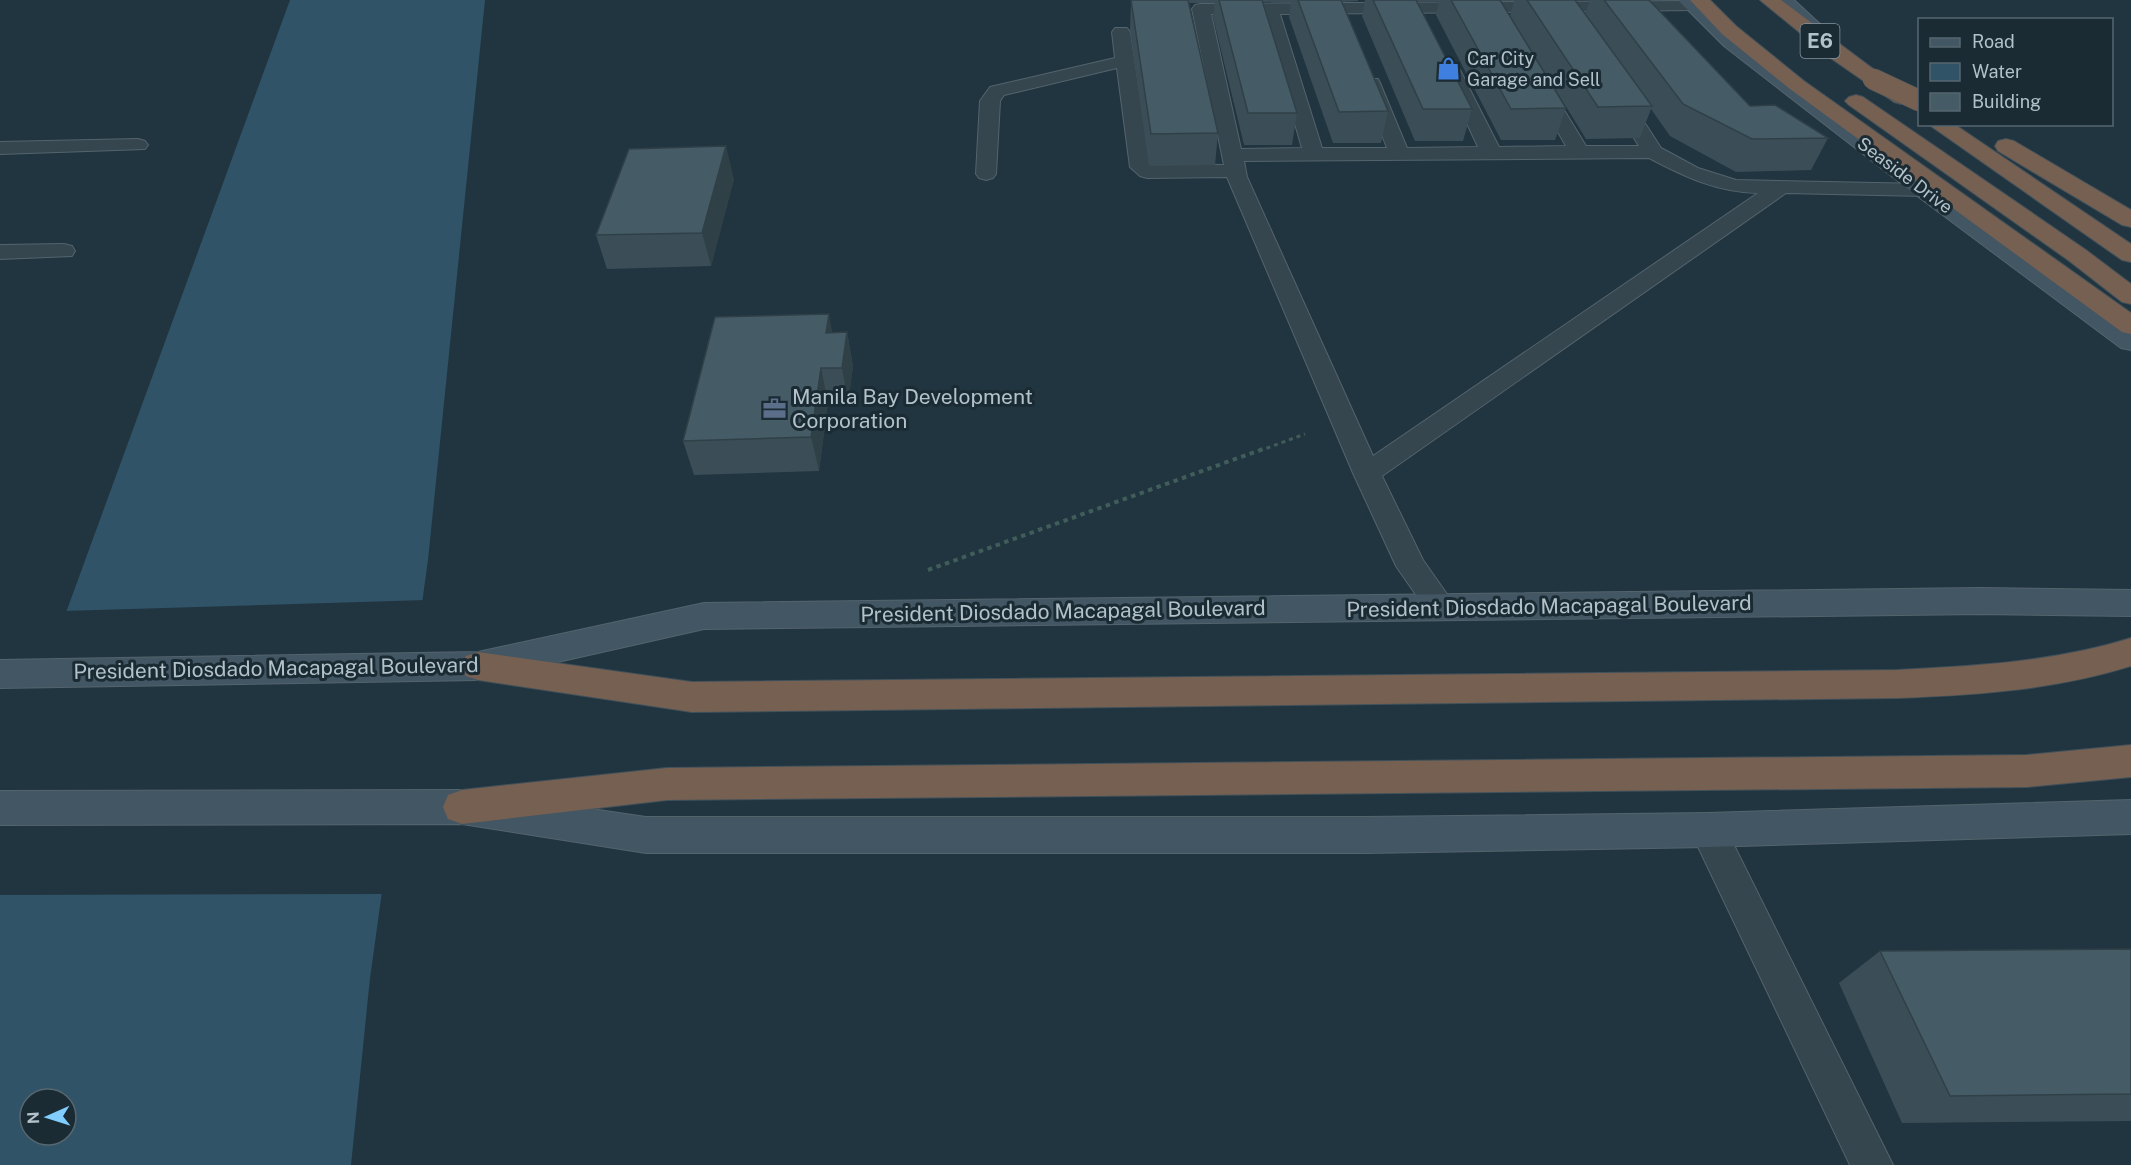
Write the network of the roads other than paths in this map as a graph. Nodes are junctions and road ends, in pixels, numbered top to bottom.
1 (1727, 0) edge
2 (1769, 0) edge
3 (1783, 0) edge
4 (1693, 2) edge
5 (1561, 7) junction
6 (1342, 8) junction
7 (1419, 8) junction
8 (1494, 8) junction
9 (1270, 9) junction
10 (1574, 26) edge
11 (1430, 28) edge
12 (1506, 28) edge
13 (1350, 31) edge
14 (1121, 32) dead end
15 (1445, 60) edge
16 (1125, 61) junction
17 (1364, 64) edge
18 (1530, 69) edge
19 (1873, 79) junction
20 (1610, 84) edge
21 (1918, 101) edge
22 (1918, 101) edge
23 (1918, 110) edge
24 (1942, 126) edge
25 (1953, 126) edge
26 (1973, 126) edge
27 (138, 145) dead end
28 (0, 148) edge
29 (1491, 152) junction
30 (1580, 152) junction
31 (1653, 152) junction
32 (1399, 153) junction
33 (1314, 154) junction
34 (1234, 163) junction
35 (986, 174) dead end
36 (1781, 187) junction
37 (1924, 190) junction
38 (2131, 220) edge
39 (2131, 246) edge
40 (64, 251) dead end
41 (0, 252) edge
42 (2131, 255) edge
43 (2131, 296) edge
44 (2131, 326) edge
45 (2131, 342) edge
46 (1367, 473) junction
47 (2131, 603) edge
48 (1441, 606) junction
49 (2131, 652) edge
50 (462, 667) junction
51 (0, 674) edge
52 (2131, 761) edge
53 (450, 807) junction
54 (0, 808) edge
55 (2131, 817) edge
56 (1708, 830) junction
57 (1872, 1165) edge

1 - 43 highway
2 - 19 highway, E6
3 - 22 main road
4 - 5 lane
4 - 37 main road, Seaside Drive
4 - 44 highway
5 - 8 lane
5 - 10 lane
6 - 7 lane
6 - 9 lane
6 - 13 lane
7 - 8 lane
7 - 11 lane
8 - 12 lane
9 - 33 lane
9 - 34 lane
14 - 16 lane
15 - 29 lane
16 - 34 lane
16 - 35 lane
17 - 32 lane
18 - 30 lane
19 - 21 highway, bridge
19 - 23 highway, bridge
20 - 31 lane
24 - 42 highway
25 - 39 main road
26 - 38 highway
27 - 28 lane
29 - 30 lane
29 - 32 lane
30 - 31 lane
31 - 36 lane
32 - 33 lane
33 - 34 lane
34 - 46 lane
36 - 37 lane
36 - 46 lane
37 - 45 main road, Seaside Drive
40 - 41 lane
46 - 48 lane
47 - 48 main road, President Diosdado Macapagal Boulevard
48 - 50 main road, President Diosdado Macapagal Boulevard
49 - 50 highway
50 - 51 main road, President Diosdado Macapagal Boulevard
52 - 53 highway
53 - 54 main road
53 - 56 main road
55 - 56 main road
56 - 57 lane

